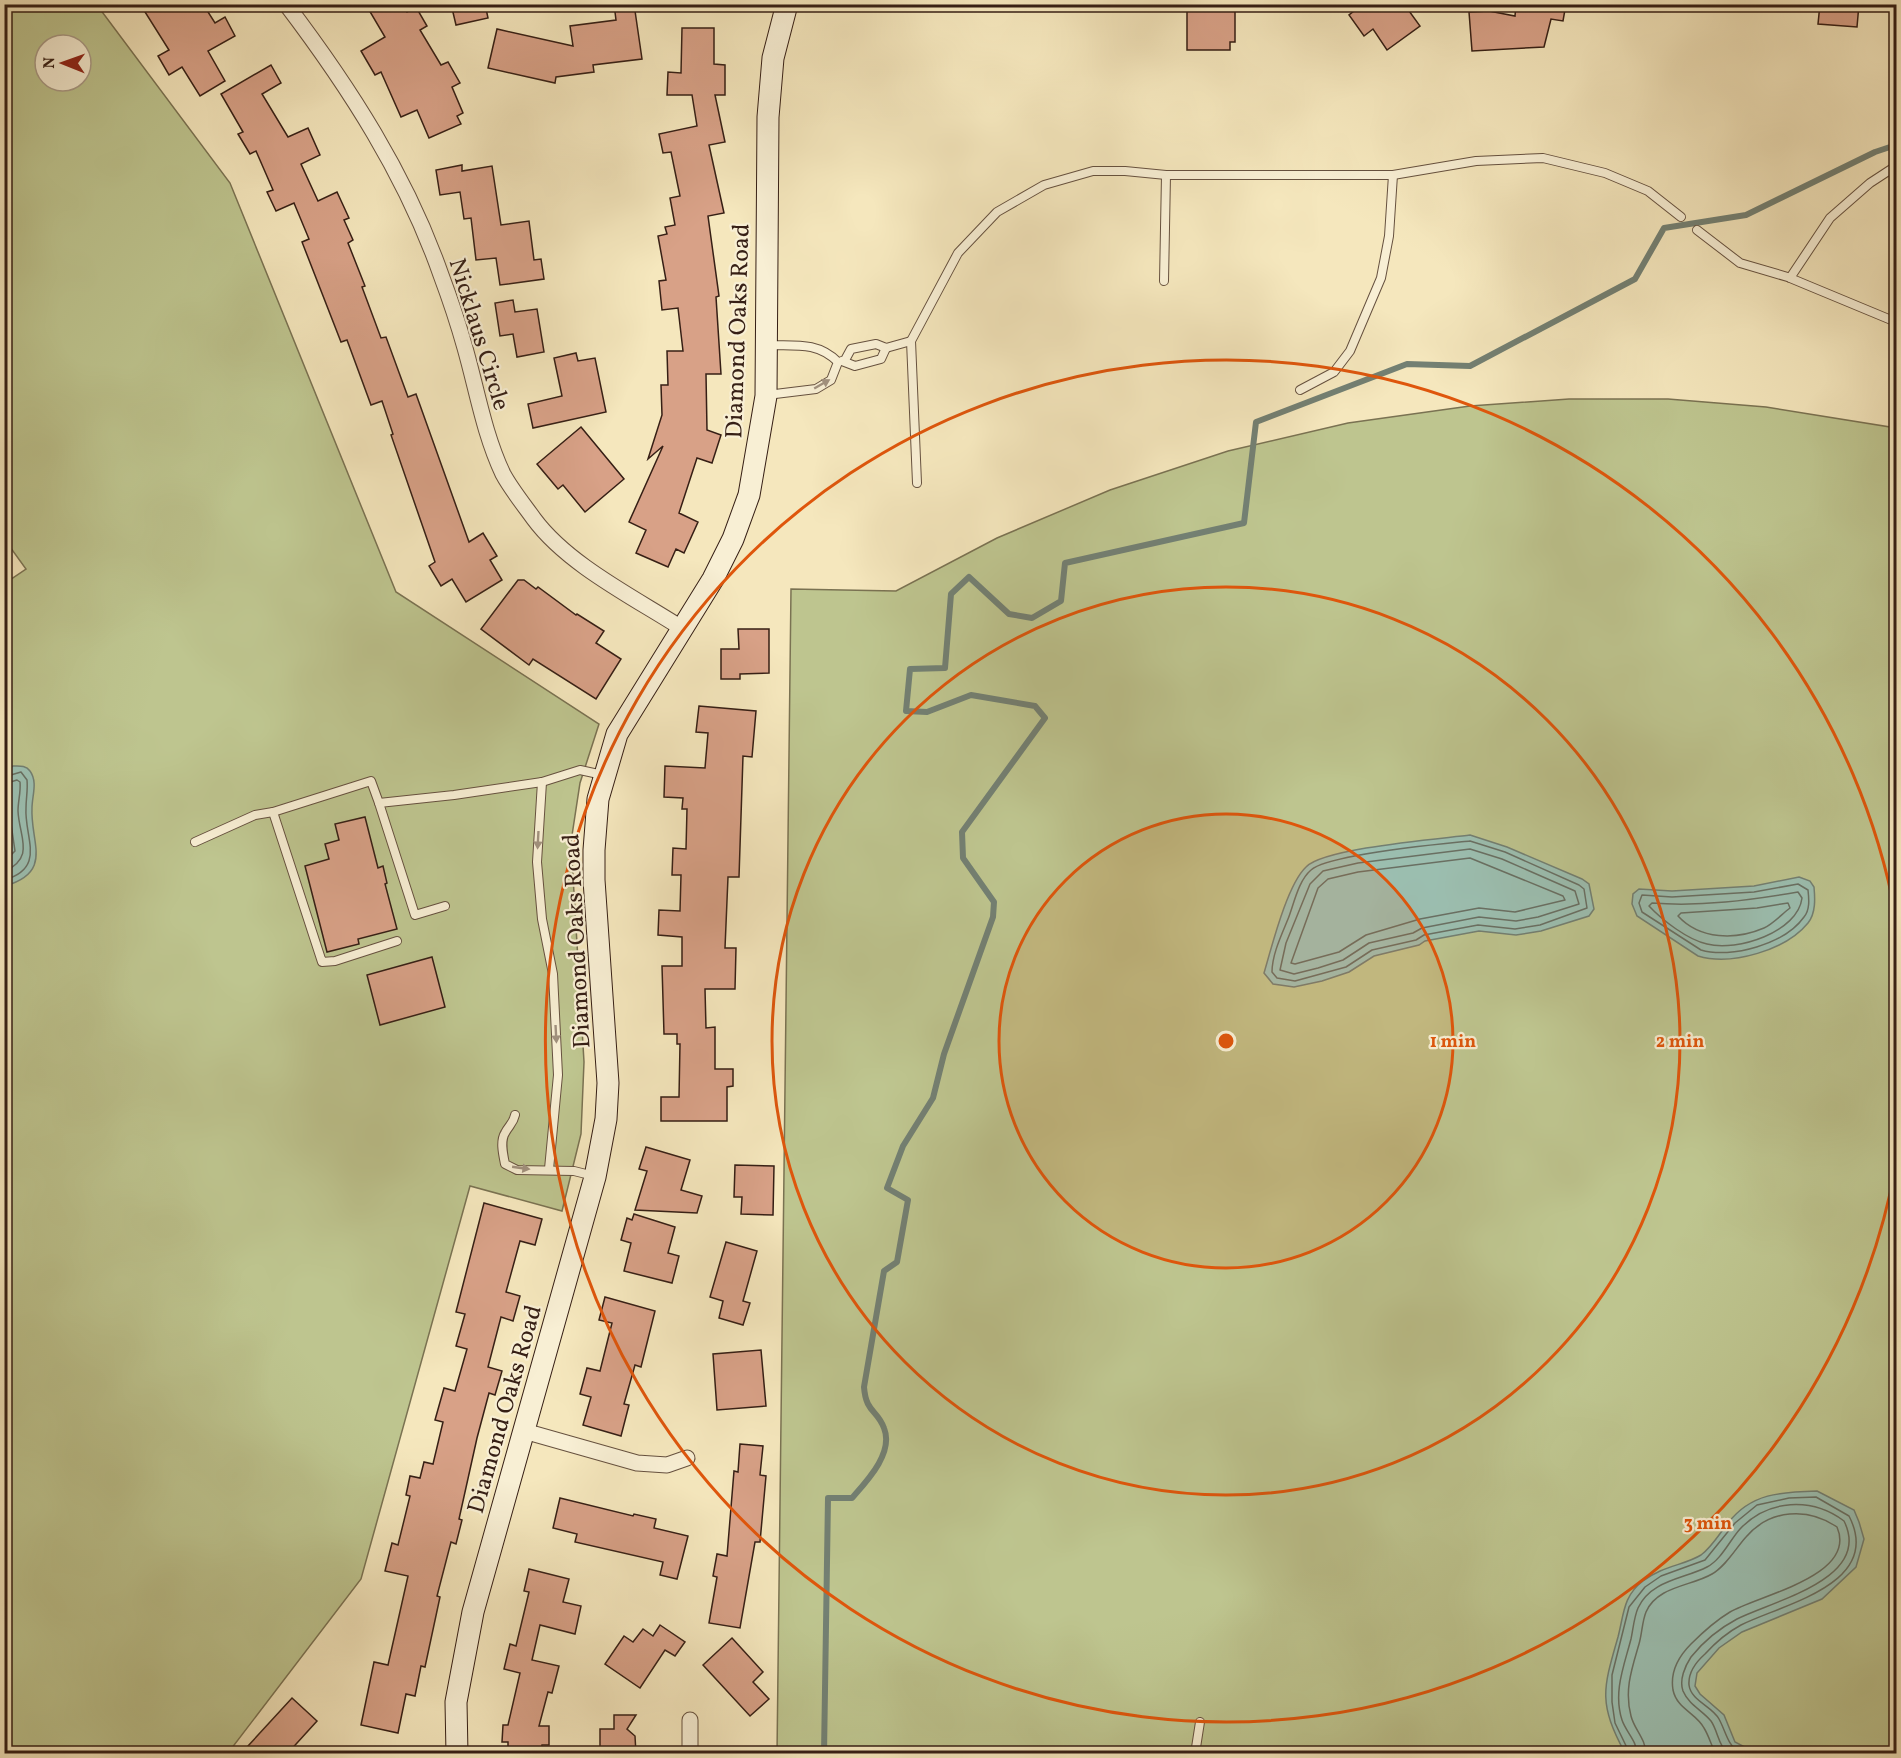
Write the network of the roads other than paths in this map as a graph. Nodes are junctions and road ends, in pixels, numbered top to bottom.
1 (286, 4) edge
2 (787, 4) edge
3 (1896, 166) edge
4 (1166, 175) junction
5 (1393, 175) junction
6 (1681, 217) dead end
7 (1696, 230) dead end
8 (1791, 278) junction
9 (1164, 282) dead end
10 (1896, 322) edge
11 (911, 341) junction
12 (766, 345) junction
13 (886, 348) junction
14 (841, 361) junction
15 (1300, 390) dead end
16 (766, 396) junction
17 (917, 483) dead end
18 (683, 629) junction
19 (603, 775) junction
20 (542, 782) junction
21 (379, 803) junction
22 (273, 812) junction
23 (195, 842) dead end
24 (445, 906) dead end
25 (397, 941) dead end
26 (514, 1115) dead end
27 (549, 1169) junction
28 (595, 1177) junction
29 (524, 1431) junction
30 (687, 1458) dead end
31 (690, 1720) dead end
32 (1200, 1722) dead end
33 (458, 1754) edge
34 (690, 1754) edge
35 (1195, 1754) edge

1 - 18 street, Nicklaus Circle
2 - 12 street, Diamond Oaks Road
3 - 8 lane
4 - 5 lane
4 - 9 lane
4 - 11 lane
5 - 6 lane
5 - 15 lane
7 - 8 lane
8 - 10 lane
11 - 13 lane
11 - 17 lane
12 - 14 lane
12 - 16 street, Diamond Oaks Road
13 - 14 lane
13 - 14 lane
16 -> 14 lane
16 - 18 street, Diamond Oaks Road
18 - 19 street, Diamond Oaks Road
19 - 20 lane
19 - 28 street, Diamond Oaks Road
20 - 21 lane
20 -> 27 lane
21 - 22 lane
21 - 24 lane
22 - 23 lane
22 - 25 lane
26 -> 27 lane
27 - 28 lane
28 - 29 street, Diamond Oaks Road
29 - 30 street
29 - 33 street, Diamond Oaks Road
31 - 34 street
32 - 35 lane

